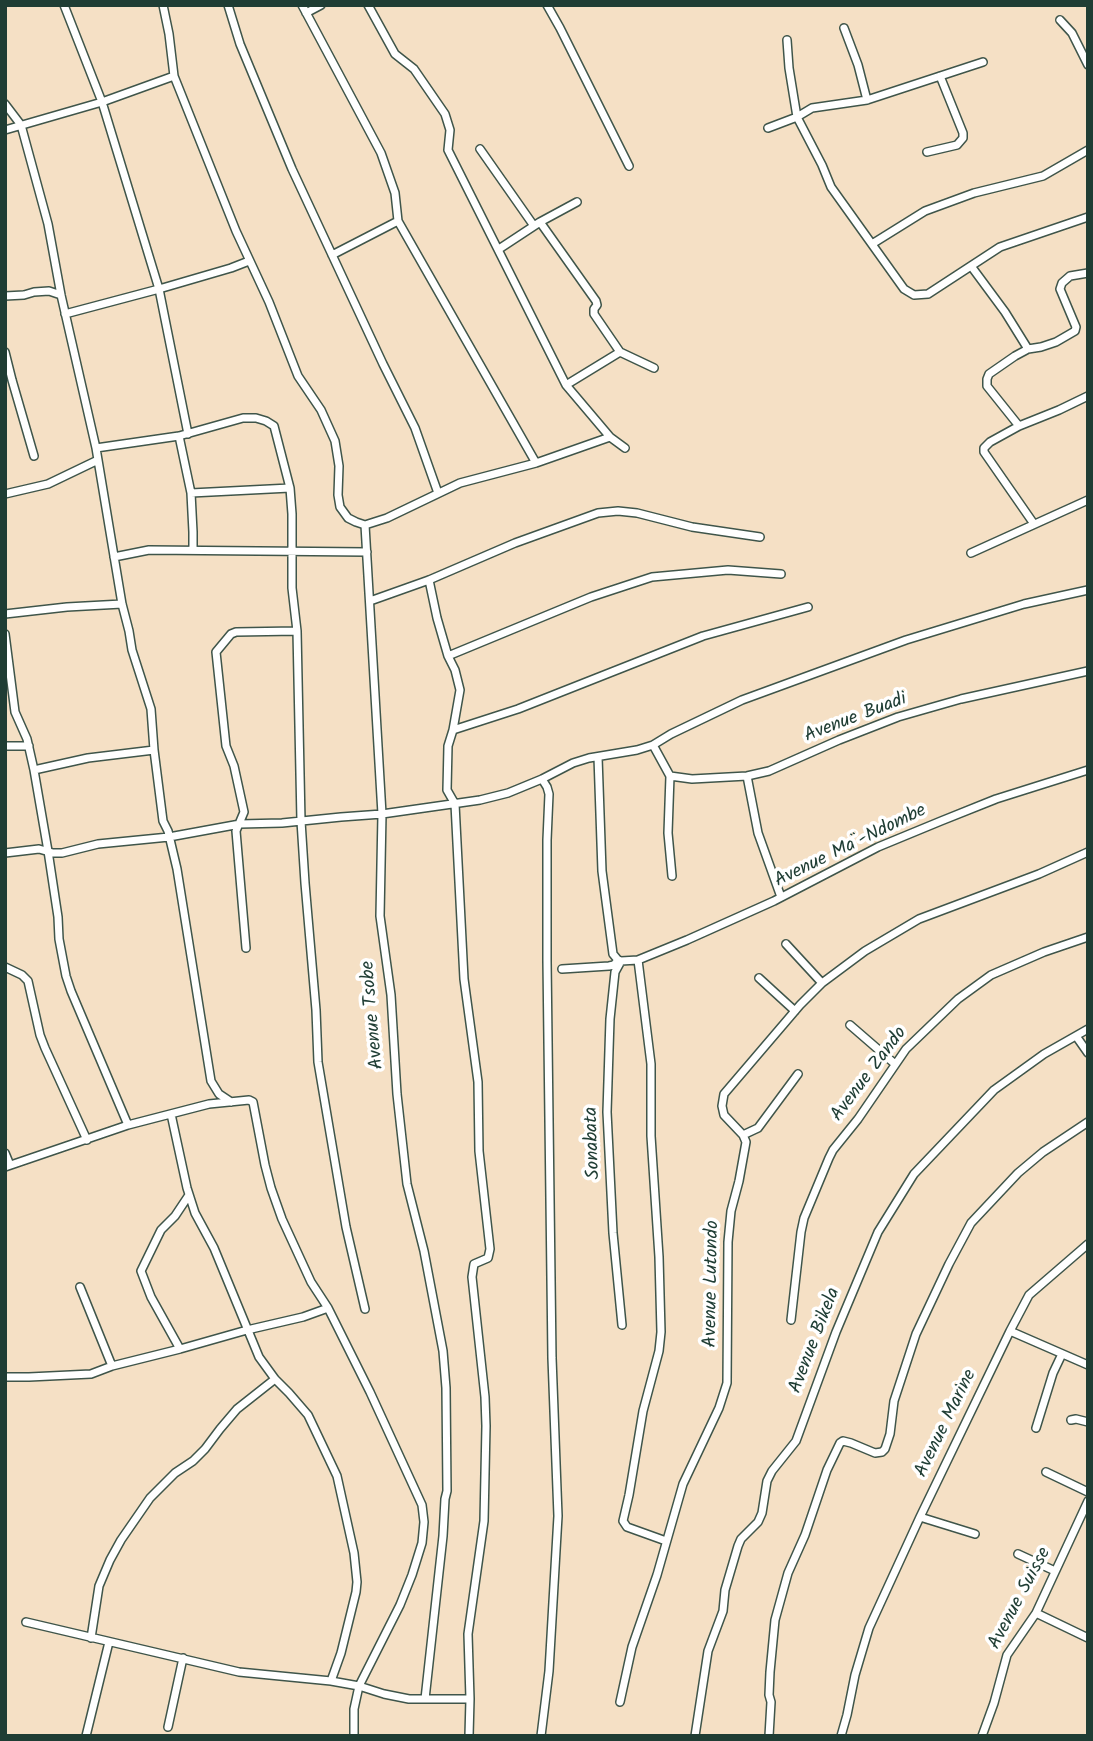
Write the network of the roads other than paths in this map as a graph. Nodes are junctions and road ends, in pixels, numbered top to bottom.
1 (65, 5) edge
2 (163, 5) edge
3 (228, 5) edge
4 (321, 5) edge
5 (368, 5) edge
6 (547, 5) edge
7 (304, 9) edge
8 (1060, 20) dead end
9 (844, 28) dead end
10 (787, 40) dead end
11 (983, 62) dead end
12 (1088, 65) edge
13 (174, 76) junction
14 (940, 76) junction
15 (867, 100) junction
16 (102, 102) junction
17 (5, 104) edge
18 (797, 117) junction
19 (20, 124) junction
20 (768, 128) dead end
21 (5, 130) edge
22 (480, 149) dead end
23 (1088, 150) edge
24 (927, 152) dead end
25 (629, 166) dead end
26 (577, 202) dead end
27 (1088, 217) edge
28 (398, 221) junction
29 (537, 224) junction
30 (872, 244) junction
31 (499, 249) junction
32 (332, 255) junction
33 (249, 261) junction
34 (971, 266) junction
35 (1088, 273) edge
36 (159, 289) junction
37 (61, 295) junction
38 (5, 296) edge
39 (65, 314) junction
40 (1028, 349) junction
41 (5, 352) edge
42 (620, 352) junction
43 (654, 368) dead end
44 (566, 385) junction
45 (1088, 396) edge
46 (1019, 426) junction
47 (188, 434) junction
48 (179, 436) junction
49 (610, 437) junction
50 (96, 448) junction
51 (625, 448) dead end
52 (34, 456) dead end
53 (98, 460) junction
54 (536, 463) junction
55 (290, 488) junction
56 (191, 493) junction
57 (438, 493) junction
58 (5, 494) edge
59 (1088, 500) edge
60 (365, 524) junction
61 (1034, 524) junction
62 (760, 537) dead end
63 (192, 550) junction
64 (291, 551) junction
65 (367, 552) junction
66 (971, 553) dead end
67 (114, 557) junction
68 (781, 573) dead end
69 (429, 580) junction
70 (1088, 590) edge
71 (370, 601) junction
72 (122, 604) junction
73 (808, 607) dead end
74 (5, 614) edge
75 (297, 631) junction
76 (5, 634) edge
77 (448, 656) junction
78 (1088, 671) edge
79 (453, 730) junction
80 (653, 745) junction
81 (5, 746) edge
82 (29, 746) junction
83 (154, 750) junction
84 (598, 757) junction
85 (34, 770) junction
86 (1088, 770) edge
87 (670, 776) junction
88 (747, 776) junction
89 (542, 779) junction
90 (455, 804) junction
91 (382, 814) junction
92 (301, 821) junction
93 (240, 824) junction
94 (169, 837) junction
95 (48, 851) junction
96 (1088, 852) edge
97 (5, 853) edge
98 (672, 876) dead end
99 (781, 897) junction
100 (1088, 937) edge
101 (786, 943) dead end
102 (246, 948) dead end
103 (619, 961) junction
104 (635, 961) junction
105 (5, 967) edge
106 (562, 969) dead end
107 (759, 978) dead end
108 (822, 983) junction
109 (795, 1011) junction
110 (850, 1025) dead end
111 (1088, 1029) edge
112 (1076, 1036) junction
113 (1088, 1053) edge
114 (895, 1064) junction
115 (798, 1074) dead end
116 (213, 1086) junction
117 (231, 1102) junction
118 (209, 1104) junction
119 (171, 1114) junction
120 (1088, 1122) edge
121 (128, 1125) junction
122 (743, 1135) junction
123 (87, 1140) junction
124 (5, 1153) edge
125 (8, 1166) edge
126 (190, 1195) junction
127 (1088, 1244) edge
128 (80, 1287) dead end
129 (327, 1308) junction
130 (365, 1309) dead end
131 (791, 1320) dead end
132 (622, 1325) dead end
133 (247, 1330) junction
134 (1010, 1331) junction
135 (180, 1349) junction
136 (1062, 1354) junction
137 (1088, 1365) edge
138 (113, 1366) junction
139 (5, 1377) edge
140 (275, 1379) junction
141 (1071, 1420) dead end
142 (1088, 1422) edge
143 (1036, 1428) dead end
144 (1046, 1472) dead end
145 (1088, 1492) edge
146 (1088, 1501) edge
147 (920, 1517) junction
148 (975, 1534) dead end
149 (666, 1541) junction
150 (1018, 1554) dead end
151 (1055, 1571) junction
152 (1036, 1613) junction
153 (26, 1622) dead end
154 (91, 1638) junction
155 (1088, 1638) edge
156 (109, 1642) junction
157 (183, 1658) junction
158 (331, 1681) junction
159 (359, 1686) junction
160 (425, 1699) junction
161 (470, 1699) junction
162 (620, 1702) dead end
163 (168, 1727) dead end
164 (86, 1736) edge
165 (354, 1736) edge
166 (469, 1736) edge
167 (541, 1736) edge
168 (695, 1736) edge
169 (769, 1736) edge
170 (841, 1736) edge
171 (982, 1736) edge

1 - 16 street
2 - 13 street
3 - 32 street
4 - 7 street
5 - 31 street
6 - 25 street
7 - 28 street
8 - 12 street
9 - 15 street
10 - 18 street
11 - 14 street
13 - 16 street
13 - 33 street
14 - 15 street
14 - 24 street
15 - 18 street
16 - 19 street
16 - 36 street
17 - 19 street
18 - 20 street
18 - 30 street
19 - 21 street
19 - 37 street
22 - 29 street
23 - 30 street
26 - 29 street
27 - 34 street
28 - 32 street
28 - 54 street
29 - 31 street
29 - 42 street
30 - 34 street
31 - 44 street
32 - 57 street
33 - 36 street
33 - 60 street
34 - 40 street
35 - 40 street
36 - 39 street
36 - 47 street
37 - 38 street
37 - 39 street
39 - 50 street
40 - 46 street
41 - 52 street
42 - 43 street
42 - 44 street
44 - 49 street
45 - 46 street
46 - 61 street
47 - 48 street
47 - 55 street
48 - 50 street
48 - 56 street
49 - 51 street
49 - 54 street
50 - 53 street
53 - 58 street
53 - 67 street
54 - 57 street
55 - 56 street
55 - 64 street
56 - 63 street
57 - 60 street
59 - 61 street
60 - 65 street, Avenue Tsobe
61 - 66 street
62 - 69 street
63 - 64 street
63 - 67 street
64 - 65 street
64 - 75 street
65 - 71 street, Avenue Tsobe
67 - 72 street
68 - 77 street
69 - 71 street
69 - 77 street
70 - 80 street
71 - 91 street, Avenue Tsobe
72 - 74 street
72 - 83 street
73 - 79 street
75 - 92 street
75 - 93 street
76 - 82 street
77 - 79 street
78 - 88 street, Avenue Buadi
79 - 90 street
80 - 84 street
80 - 87 street
81 - 82 street
82 - 85 street
83 - 85 street
83 - 94 street
84 - 89 street
84 - 103 street
85 - 95 street
86 - 99 street, Avenue Ma¨-Ndombe
87 - 88 street, Avenue Buadi
87 - 98 street
88 - 99 street
89 - 90 street
89 - 167 street
90 - 91 street
90 - 161 street
91 - 92 street
91 - 160 street, Avenue Tsobe
92 - 93 street
92 - 130 street
93 - 94 street
93 - 102 street
94 - 95 street
94 - 116 street
95 - 97 street
95 - 121 street
96 - 108 street
99 - 104 street, Avenue Ma¨-Ndombe
100 - 114 street, Avenue Zando
101 - 108 street
103 - 104 street
103 - 106 street
103 - 132 street, Sonabata
104 - 149 street
105 - 123 street
107 - 109 street
108 - 109 street
109 - 122 street
110 - 114 street
111 - 112 street, Avenue Bikela
112 - 113 street
112 - 168 street, Avenue Bikela
114 - 131 street, Avenue Zando
115 - 122 street
116 - 117 street
116 - 118 street
117 - 118 street
117 - 129 street
118 - 119 street
119 - 121 street
119 - 126 street
120 - 169 street
121 - 123 street
122 - 149 street, Avenue Lutondo
123 - 125 street
124 - 125 street
126 - 133 street
126 - 135 street
127 - 134 street, Avenue Marine
128 - 138 street
129 - 133 street
129 - 159 street
133 - 135 street
133 - 140 street
134 - 136 street
134 - 147 street, Avenue Marine
135 - 138 street
136 - 137 street
136 - 143 street
138 - 139 street
140 - 154 street
140 - 158 street
141 - 142 street
144 - 145 street
146 - 151 street, Avenue Suisse
147 - 148 street
147 - 170 street, Avenue Marine
149 - 162 street, Avenue Lutondo
150 - 151 street
151 - 152 street, Avenue Suisse
152 - 155 street
152 - 171 street, Avenue Suisse
153 - 154 street
154 - 156 street
156 - 157 street
156 - 164 street
157 - 158 street
157 - 163 street
158 - 159 street
159 - 160 street
159 - 165 street
160 - 161 street
161 - 166 street

